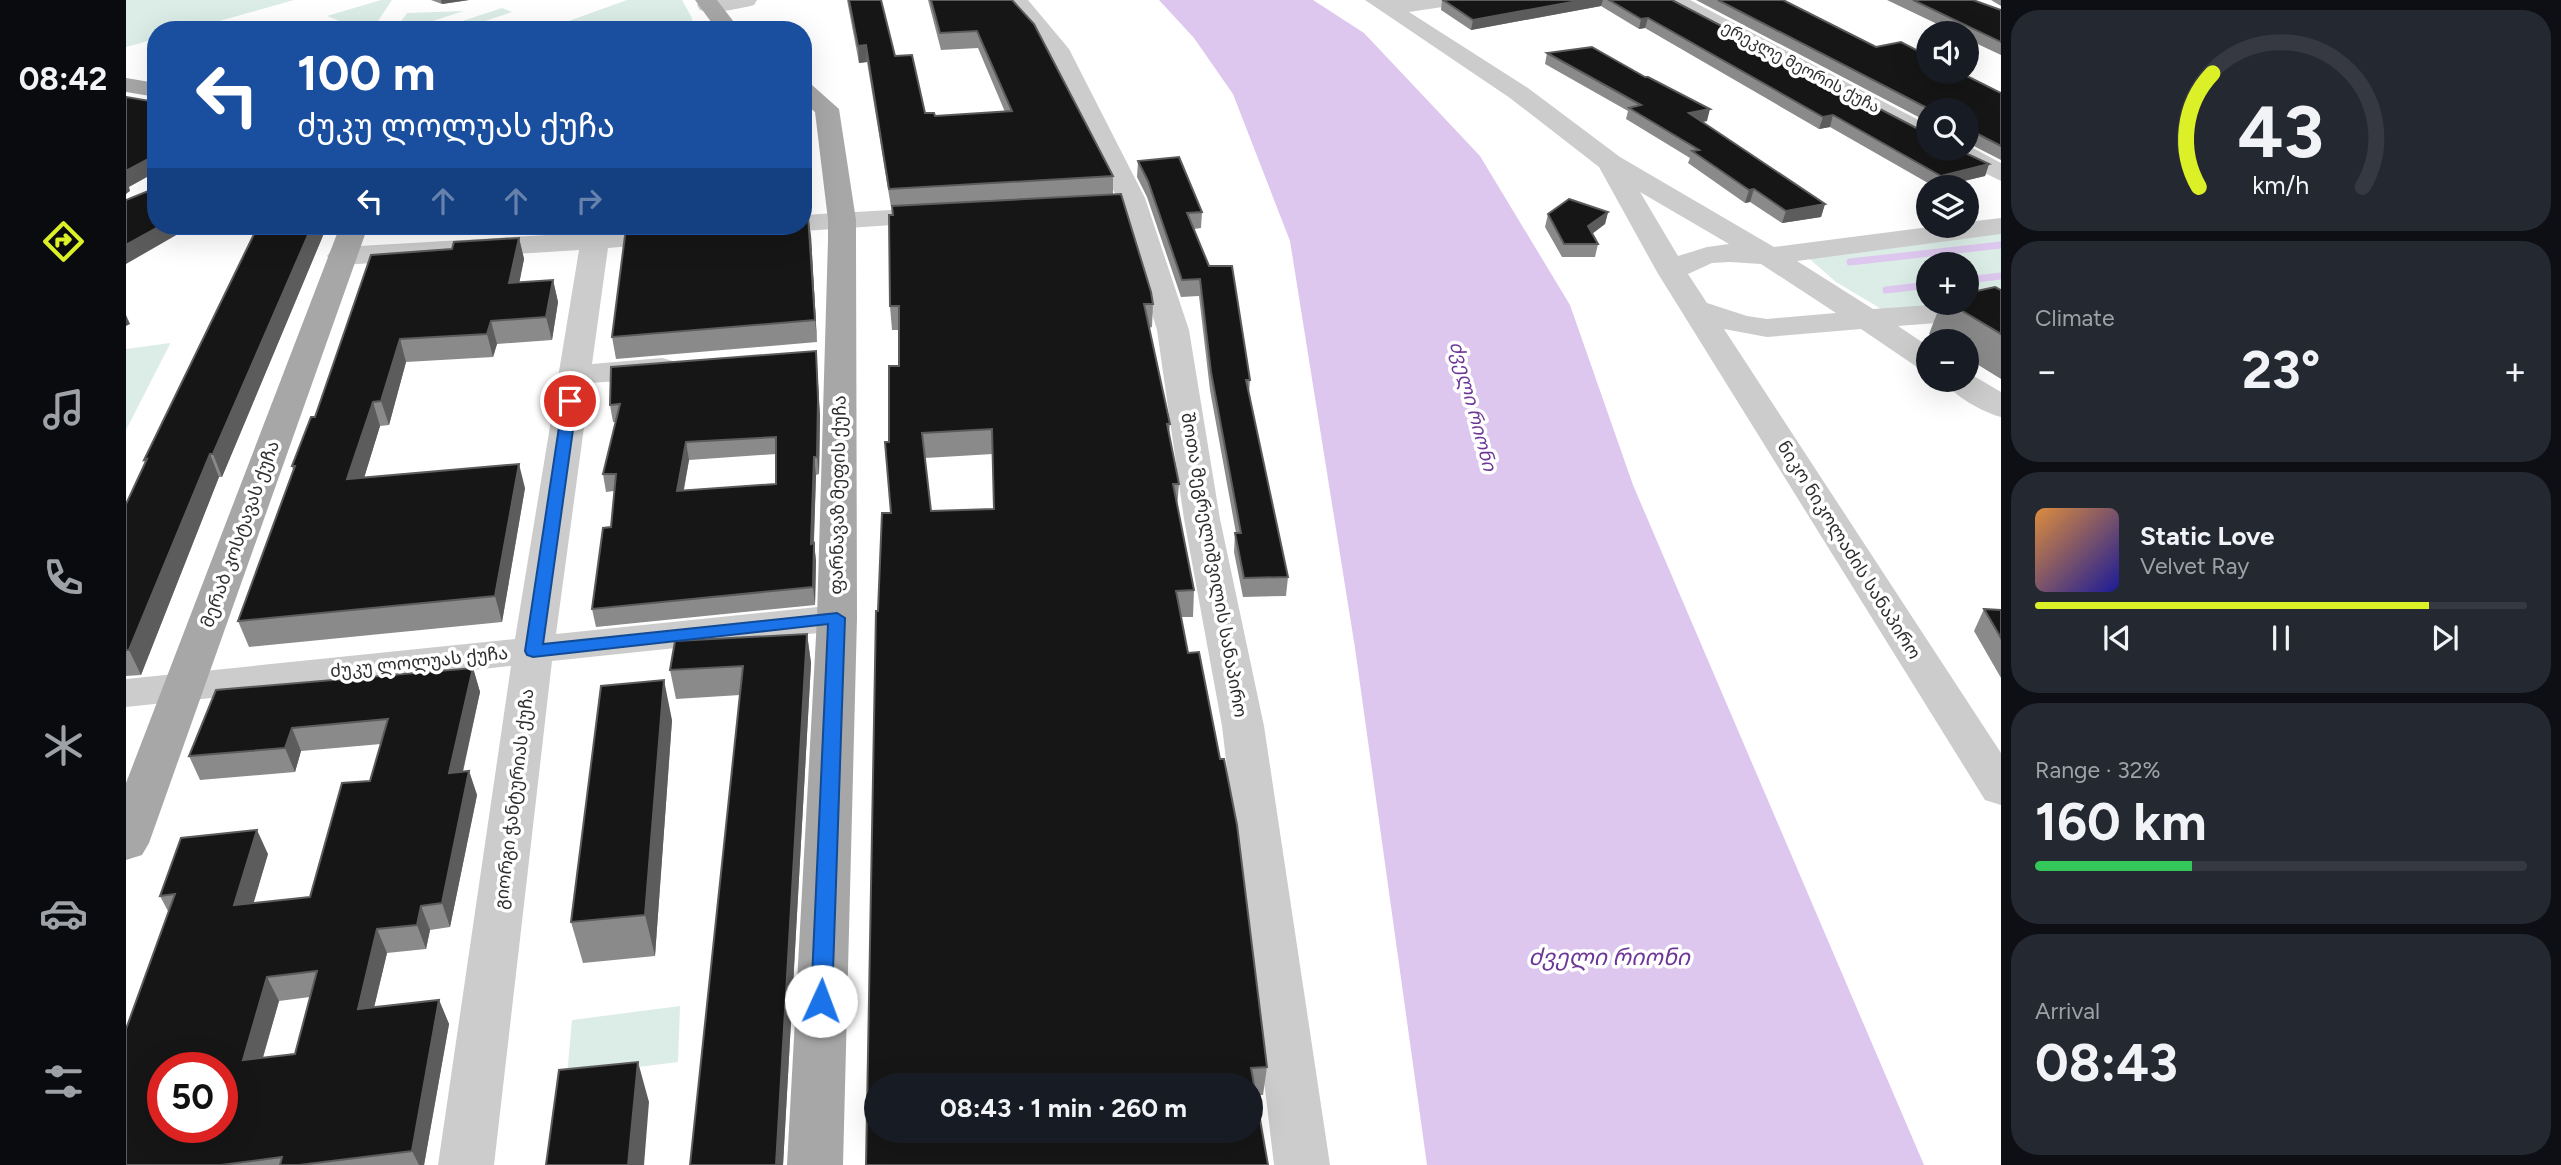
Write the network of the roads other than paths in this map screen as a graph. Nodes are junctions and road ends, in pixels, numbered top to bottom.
1 (746, 0) edge
2 (1016, 0) edge
3 (1448, 0) edge
4 (1674, 0) edge
5 (707, 2) edge
6 (1382, 4) edge
7 (722, 21) edge
8 (126, 85) edge
9 (147, 88) edge
10 (812, 97) edge
11 (1916, 129) edge
12 (1978, 161) edge
13 (1610, 162) junction
14 (2001, 173) edge
15 (969, 214) edge
16 (823, 222) edge
17 (2001, 226) edge
18 (560, 235) edge
19 (595, 235) edge
20 (348, 241) edge
21 (1769, 256) junction
22 (1672, 272) junction
23 (2001, 309) edge
24 (1698, 310) junction
25 (1867, 319) junction
26 (1768, 328) junction
27 (1916, 352) edge
28 (694, 365) edge
29 (1736, 371) junction
30 (574, 375) junction
31 (1977, 392) edge
32 (2001, 408) edge
33 (837, 618) junction
34 (533, 651) junction
35 (185, 686) junction
36 (126, 693) edge
37 (2001, 789) edge
38 (126, 843) edge
39 (466, 1165) edge
40 (815, 1165) edge
41 (1302, 1165) edge

1 - 5 street
2 - 41 street, შოთა მეგრელიშვილის სანაპირო
3 - 6 street
4 - 11 street, ერეკლე მეორის ქუჩა
5 - 7 main road
6 - 13 street
8 - 9 main road
10 - 16 main road, ფარნავაზ მეფის ქუჩა
12 - 14 street
13 - 21 street
13 - 22 street
15 - 16 street
16 - 33 main road, ფარნავაზ მეფის ქუჩა
17 - 21 street
18 - 20 street
19 - 30 street, გიორგი ჭანტურიას ქუჩა
20 - 35 main road, მერაბ კოსტავას ქუჩა
21 - 22 street
21 - 25 street
22 - 24 street, ნიკო ნიკოლაძის სანაპირო
23 - 25 street
24 - 26 street
24 - 29 street, ნიკო ნიკოლაძის სანაპირო
25 - 26 street
25 - 27 street
26 - 29 street
28 - 30 street
29 - 37 street, ნიკო ნიკოლაძის სანაპირო
30 - 34 street, გიორგი ჭანტურიას ქუჩა
31 - 32 street
33 - 34 street, ძუკუ ლოლუას ქუჩა
33 - 40 main road, ფარნავაზ მეფის ქუჩა
34 - 35 street, ძუკუ ლოლუას ქუჩა
34 - 39 street, გიორგი ჭანტურიას ქუჩა
35 - 36 street, ძუკუ ლოლუას ქუჩა
35 - 38 main road, მერაბ კოსტავას ქუჩა

